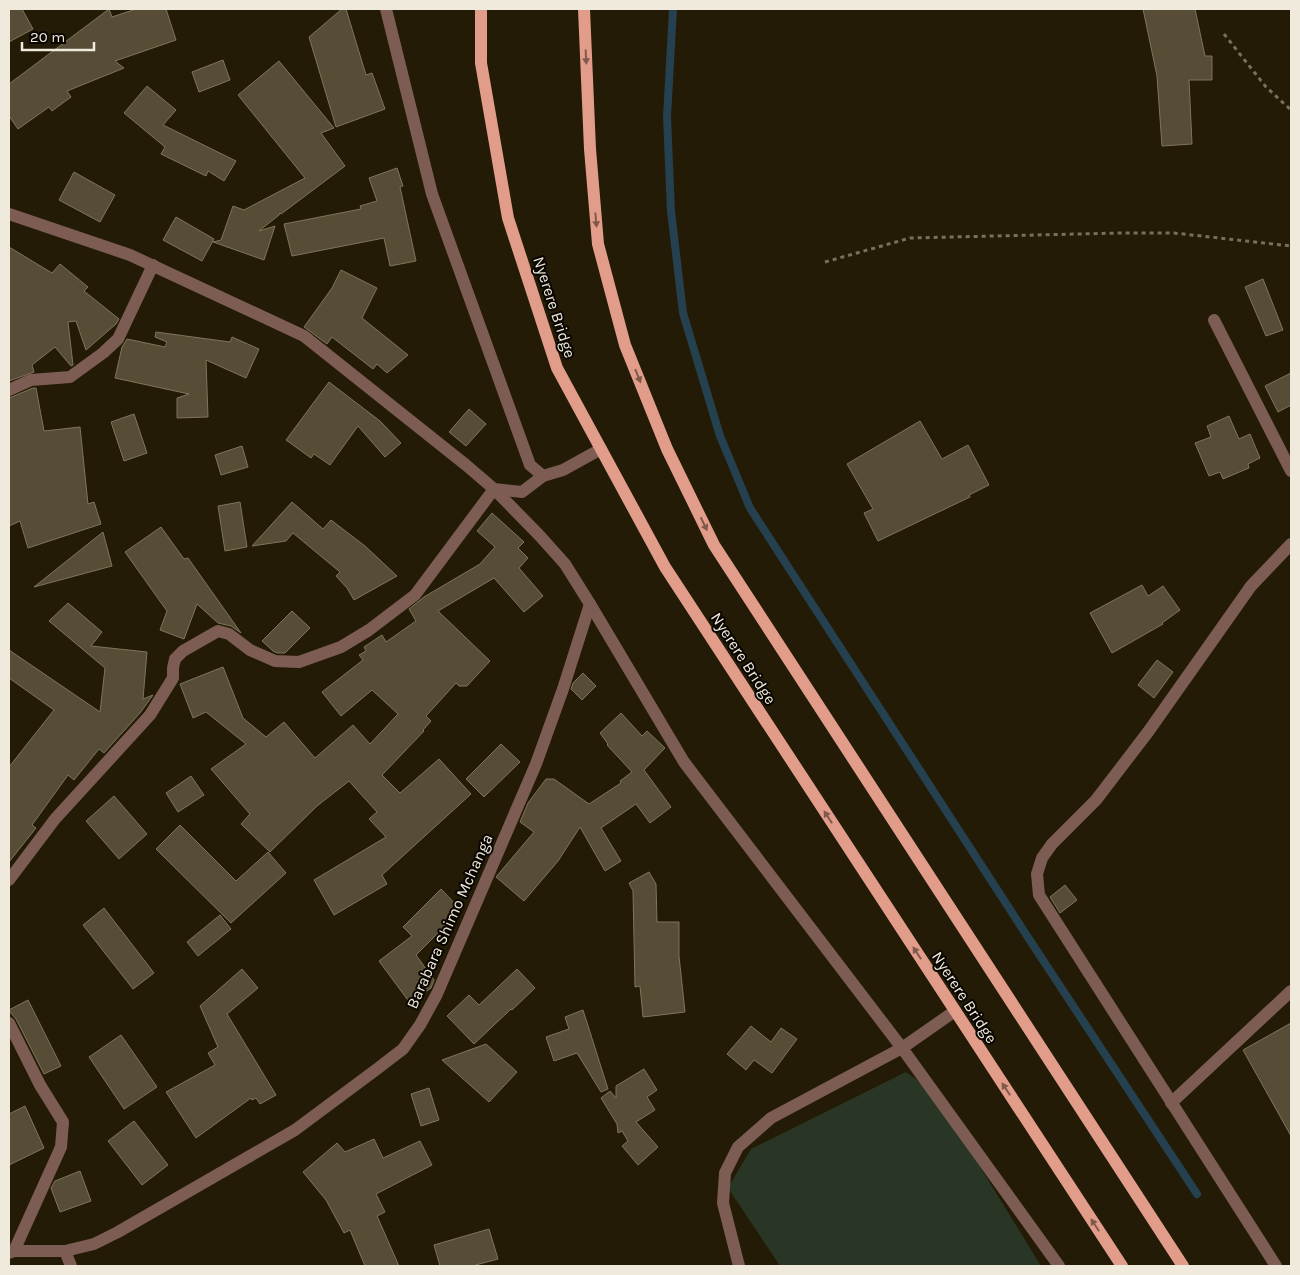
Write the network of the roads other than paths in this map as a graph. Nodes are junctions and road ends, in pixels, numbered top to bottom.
1 (386, 9) edge
2 (481, 9) edge
3 (584, 9) edge
4 (9, 214) edge
5 (153, 265) junction
6 (1214, 320) dead end
7 (9, 390) edge
8 (601, 449) junction
9 (1291, 471) edge
10 (543, 476) junction
11 (494, 489) junction
12 (1291, 544) edge
13 (590, 604) junction
14 (9, 880) edge
15 (1291, 991) edge
16 (955, 1011) junction
17 (9, 1023) edge
18 (902, 1048) junction
19 (1171, 1103) junction
20 (12, 1252) edge
21 (65, 1252) junction
22 (70, 1266) edge
23 (739, 1266) edge
24 (1059, 1266) edge
25 (1122, 1266) edge
26 (1183, 1266) edge
27 (1276, 1266) edge

1 - 10 street
2 - 8 main road, Nyerere Bridge
3 -> 26 main road
4 - 5 street
5 - 7 street
5 - 11 street
6 - 9 street
8 - 10 street
16 -> 8 main road, Nyerere Bridge
10 - 11 street
11 - 13 street
11 - 14 street
12 - 19 street
13 - 18 street
13 - 21 street, Barabara Shimo Mchanga
15 - 19 street
16 - 18 street
25 -> 16 main road, Nyerere Bridge
17 - 20 street
18 - 23 street
18 - 24 street
19 - 27 street
20 - 21 street, Barabara Shimo Mchanga
21 - 22 street

